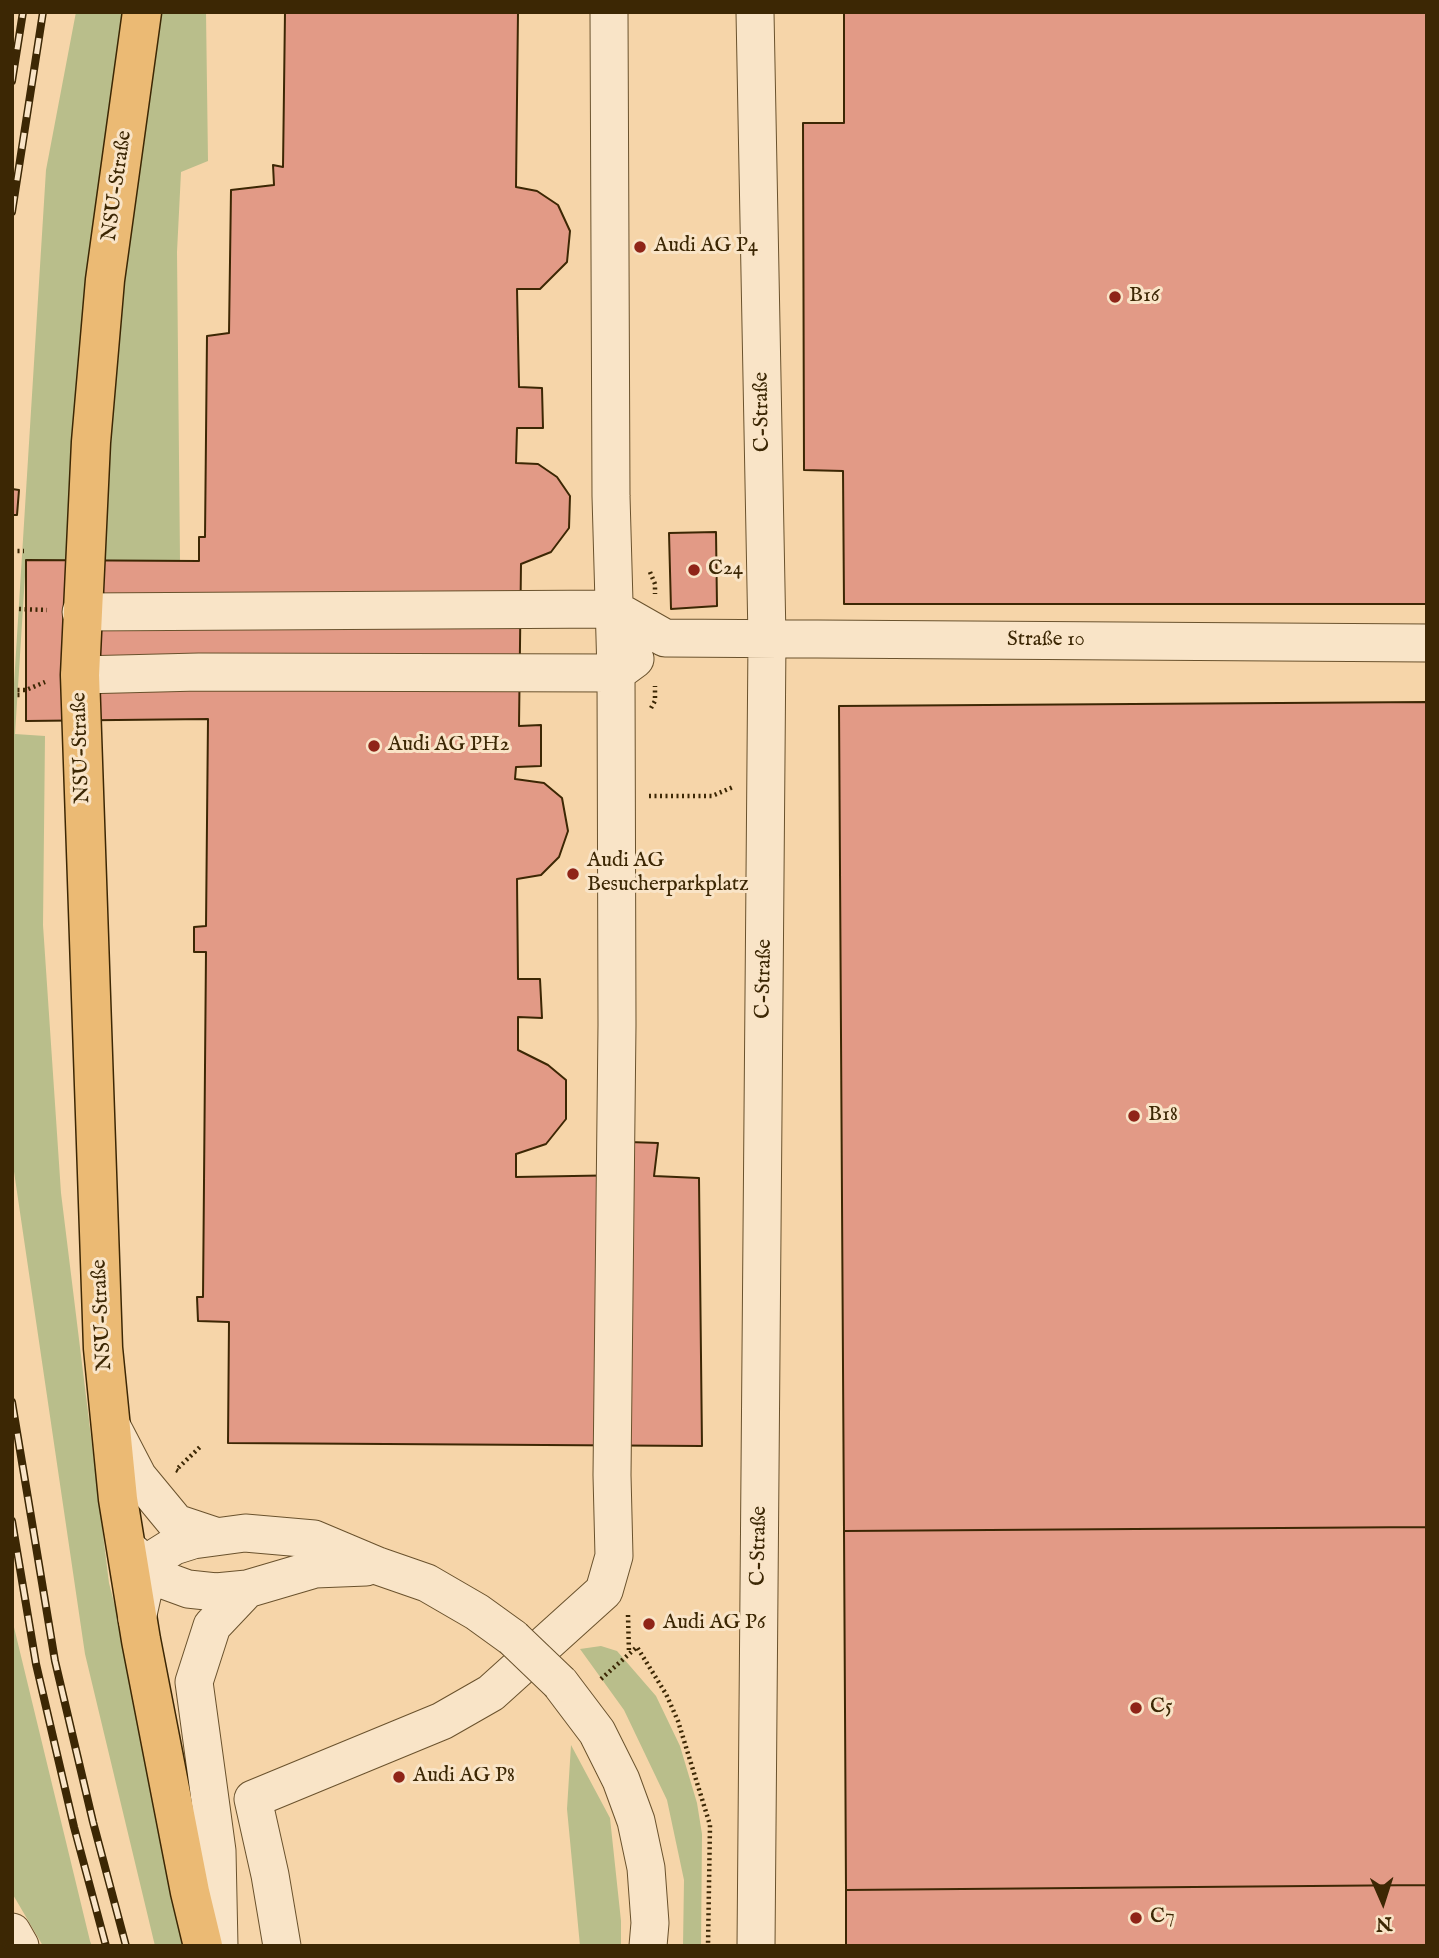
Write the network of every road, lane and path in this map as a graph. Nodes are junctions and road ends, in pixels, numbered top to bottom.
1 (142, 12) edge
2 (609, 12) edge
3 (755, 12) edge
4 (12, 551) edge
5 (24, 551) dead end
6 (614, 609) junction
7 (81, 612) junction
8 (665, 638) junction
9 (767, 639) junction
10 (1427, 643) edge
11 (616, 673) junction
12 (80, 675) junction
13 (12, 690) edge
14 (26, 690) dead end
15 (12, 695) edge
16 (21, 695) dead end
17 (766, 775) junction
18 (642, 796) dead end
19 (110, 1424) junction
20 (201, 1446) dead end
21 (184, 1478) dead end
22 (215, 1536) junction
23 (123, 1539) junction
24 (378, 1566) junction
25 (147, 1574) junction
26 (247, 1589) junction
27 (137, 1619) junction
28 (578, 1685) junction
29 (203, 1946) edge
30 (219, 1946) edge
31 (282, 1946) edge
32 (648, 1946) edge
33 (708, 1946) edge
34 (756, 1946) edge

1 - 7 main road, NSU-Straße
2 - 6 street
3 - 9 street, C-Straße
4 - 5 path
6 - 7 street
6 - 8 street
6 - 11 street
7 - 12 main road, NSU-Straße
8 - 9 street, Straße 10
8 - 11 street
9 - 10 street, Straße 10
9 - 17 street, C-Straße
11 - 12 street, NSU-Straße
11 - 31 street
12 - 19 main road, NSU-Straße
13 - 14 path
15 - 16 path
17 - 18 path
17 - 34 street, C-Straße
19 - 22 street
19 - 23 main road, NSU-Straße
20 - 21 path
22 - 24 street
22 - 25 street
23 - 25 street
23 - 27 main road, NSU-Straße
24 - 26 street
24 - 28 street, bridge
25 - 26 street
25 - 27 street
26 - 30 street
27 - 29 main road, NSU-Straße
28 - 32 street
28 - 33 path

